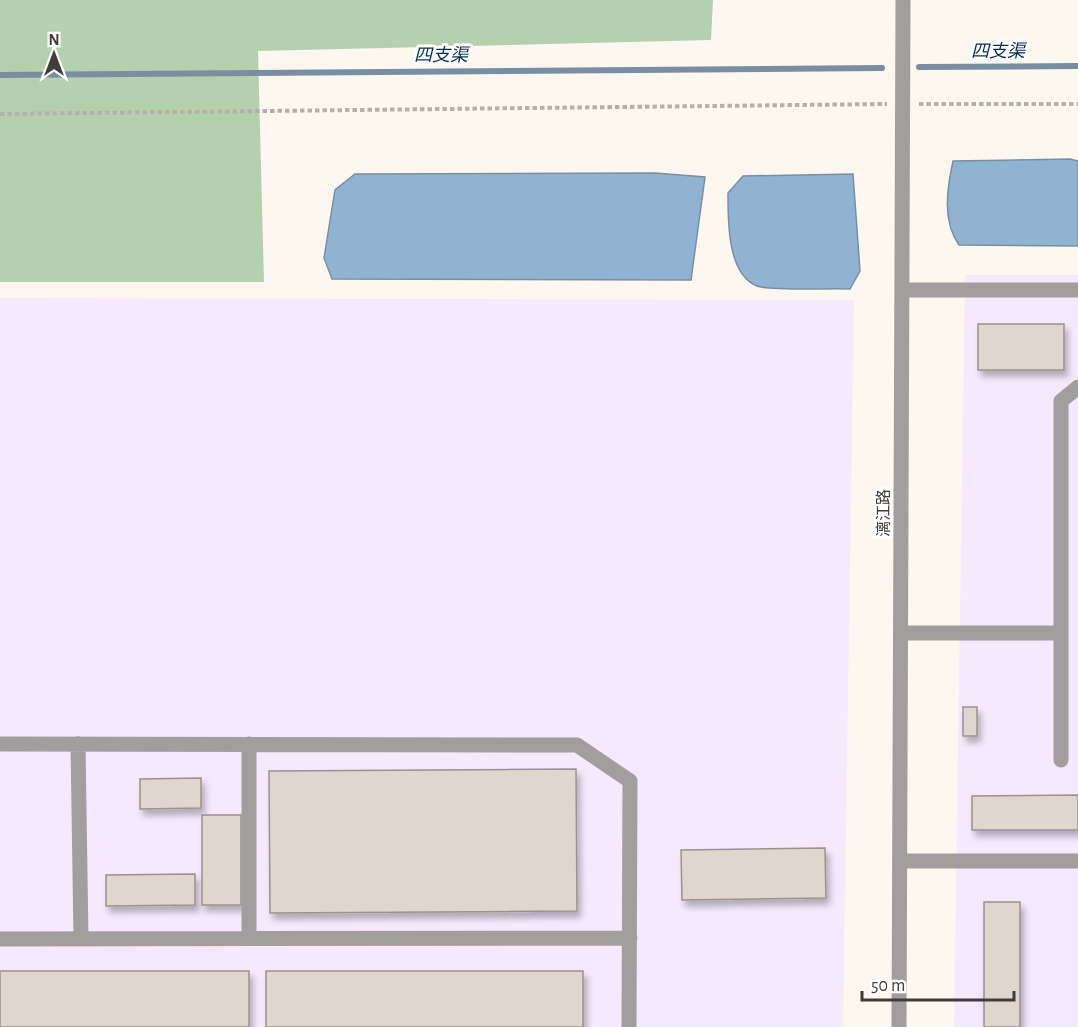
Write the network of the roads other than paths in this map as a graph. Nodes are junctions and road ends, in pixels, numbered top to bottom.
1 (903, 0) edge
2 (903, 290) junction
3 (1078, 290) edge
4 (1078, 387) edge
5 (901, 633) junction
6 (1061, 633) junction
7 (0, 744) edge
8 (78, 744) junction
9 (249, 744) junction
10 (1061, 760) dead end
11 (900, 861) junction
12 (1078, 861) edge
13 (630, 938) junction
14 (0, 939) edge
15 (81, 939) junction
16 (249, 939) junction
17 (629, 1027) edge
18 (899, 1027) edge

1 - 2 street, 漓江路
2 - 3 street
2 - 5 street, 漓江路
4 - 6 street
5 - 6 street
5 - 11 street, 漓江路
6 - 10 street
7 - 8 street
8 - 9 street
8 - 15 street
9 - 13 street
9 - 16 street
11 - 12 street
11 - 18 street, 漓江路
13 - 16 street
13 - 17 street
14 - 15 street
15 - 16 street

